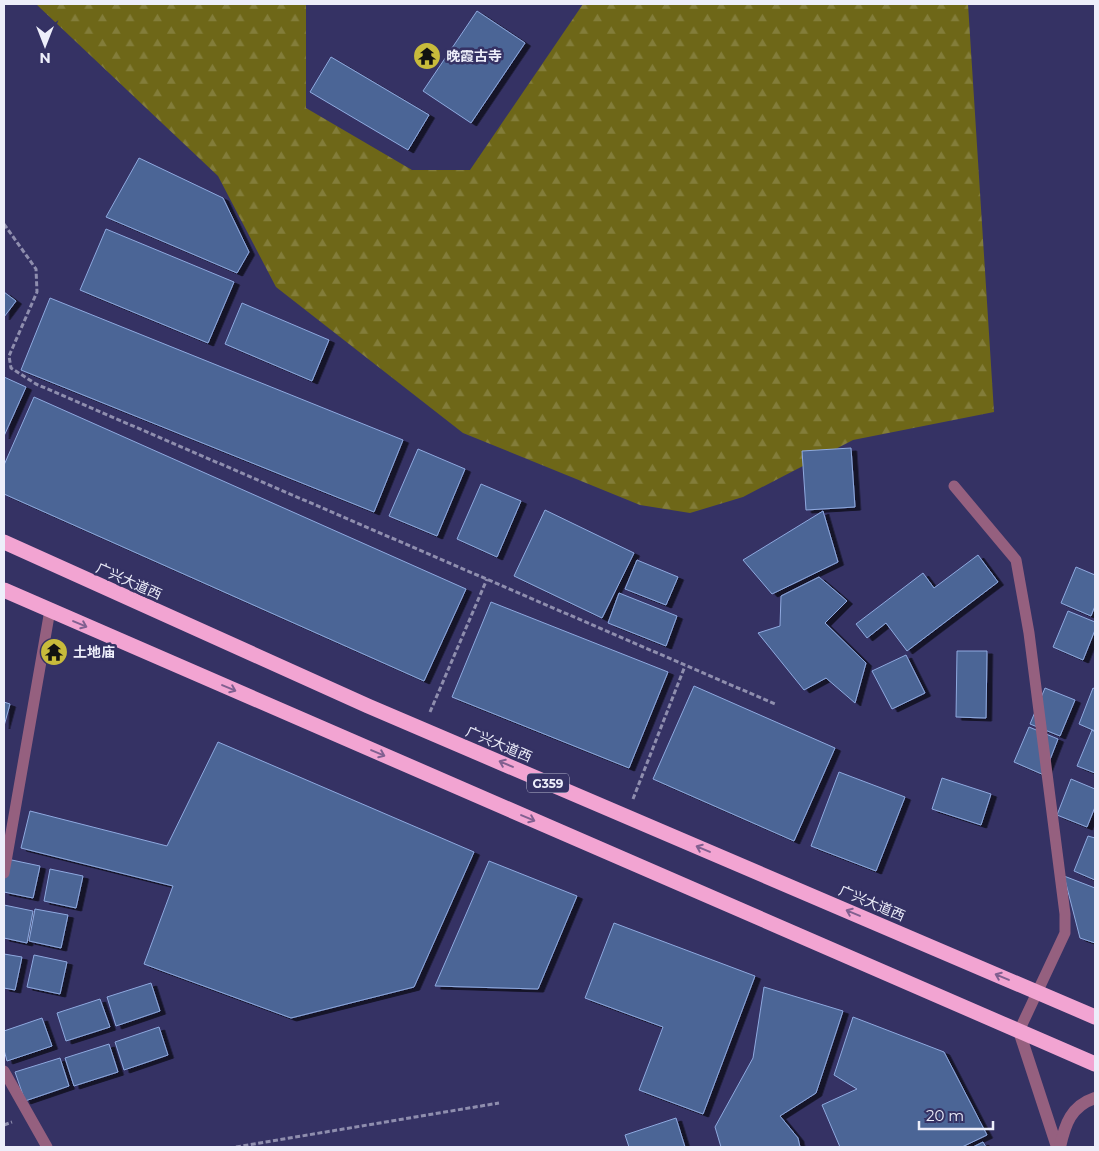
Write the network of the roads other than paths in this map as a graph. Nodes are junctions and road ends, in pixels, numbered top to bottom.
1 (954, 486) dead end
2 (4, 542) edge
3 (4, 590) edge
4 (50, 610) junction
5 (4, 873) edge
6 (1036, 992) junction
7 (1095, 1017) edge
8 (1019, 1032) junction
9 (1095, 1064) edge
10 (4, 1071) edge
11 (1095, 1098) edge
12 (47, 1147) edge
13 (1059, 1147) edge

1 - 6 lane
6 -> 2 highway, 广兴大道西 / G359
3 - 4 highway
4 - 5 lane
4 -> 8 highway
6 - 7 highway, 广兴大道西 / G359
6 - 8 lane
8 - 9 highway
8 - 13 street
10 - 12 lane
11 - 13 street

